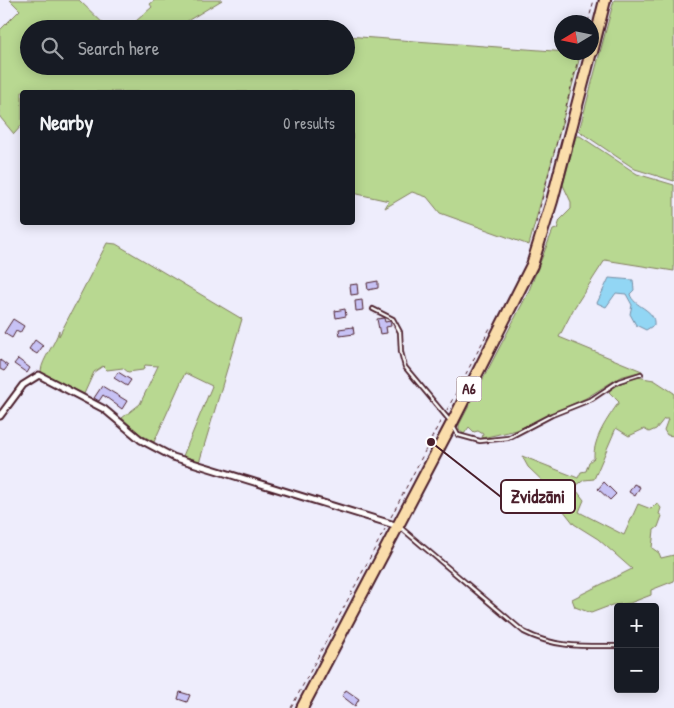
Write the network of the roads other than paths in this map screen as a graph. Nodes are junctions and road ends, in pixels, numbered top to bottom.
1 (605, 0) edge
2 (599, 22) edge
3 (589, 60) edge
4 (373, 309) dead end
5 (641, 374) dead end
6 (0, 416) edge
7 (452, 423) junction
8 (393, 525) junction
9 (614, 646) edge
10 (302, 708) edge

1 - 2 highway, A6
3 - 7 highway, A6
4 - 7 lane
5 - 7 lane
6 - 8 street
7 - 8 highway, A6
8 - 9 lane
8 - 10 highway, A6

